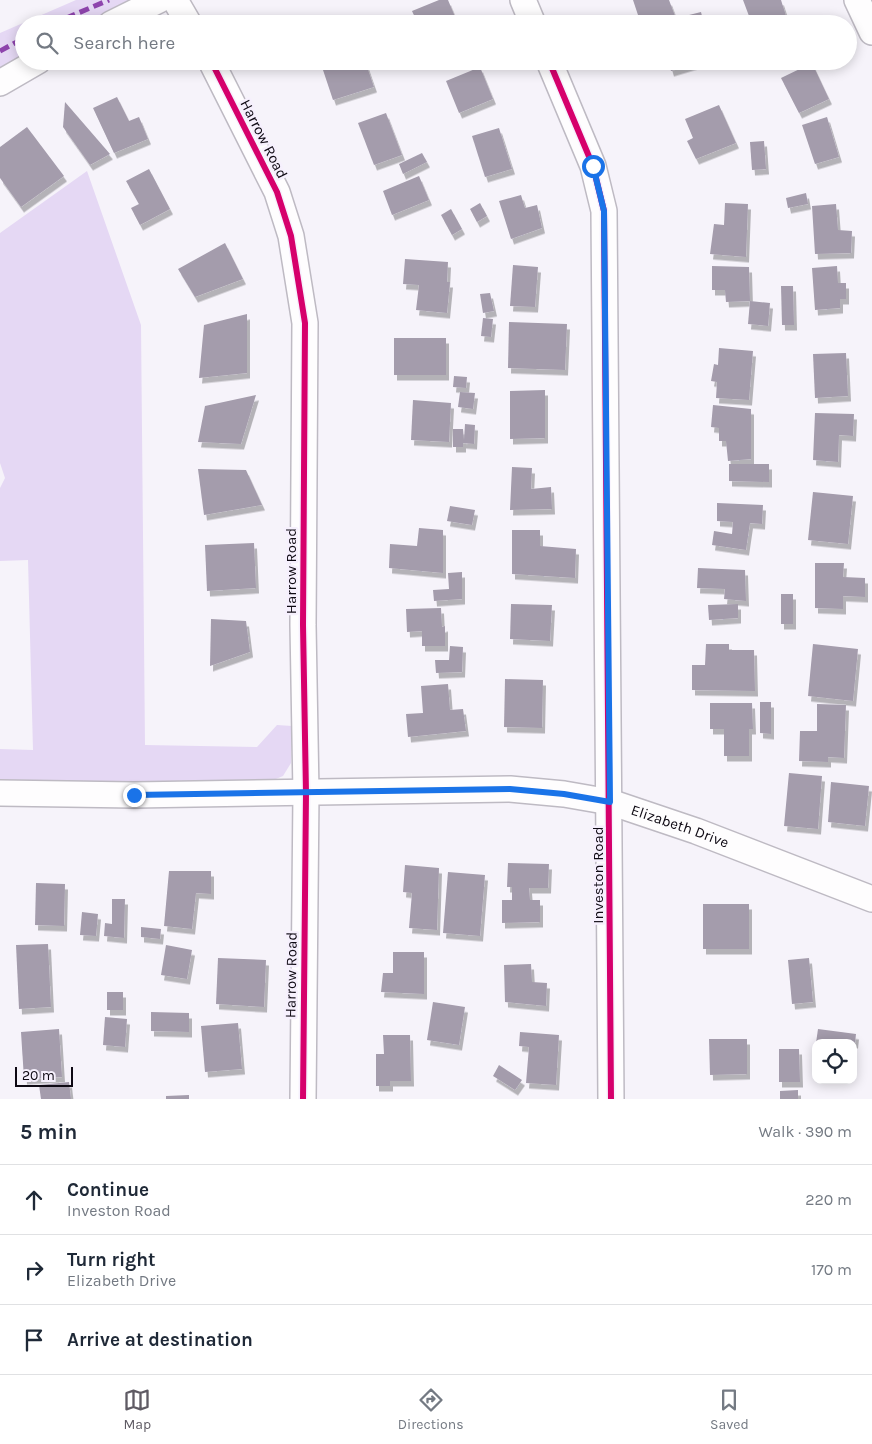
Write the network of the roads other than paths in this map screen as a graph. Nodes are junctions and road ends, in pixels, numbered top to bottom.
1 (159, 0) edge
2 (175, 0) edge
3 (523, 0) edge
4 (857, 0) edge
5 (130, 15) edge
6 (184, 15) edge
7 (529, 15) edge
8 (872, 32) edge
9 (22, 70) edge
10 (216, 70) edge
11 (553, 70) edge
12 (0, 83) edge
13 (0, 793) edge
14 (306, 793) junction
15 (610, 802) junction
16 (872, 899) edge
17 (303, 1099) edge
18 (612, 1099) edge

1 - 5 street
2 - 6 street
3 - 7 street
4 - 8 street
9 - 12 street
10 - 14 street, Harrow Road
11 - 15 street, Investon Road
13 - 14 street, Elizabeth Drive
14 - 15 street, Elizabeth Drive
14 - 17 street, Harrow Road
15 - 16 street, Elizabeth Drive
15 - 18 street, Investon Road

